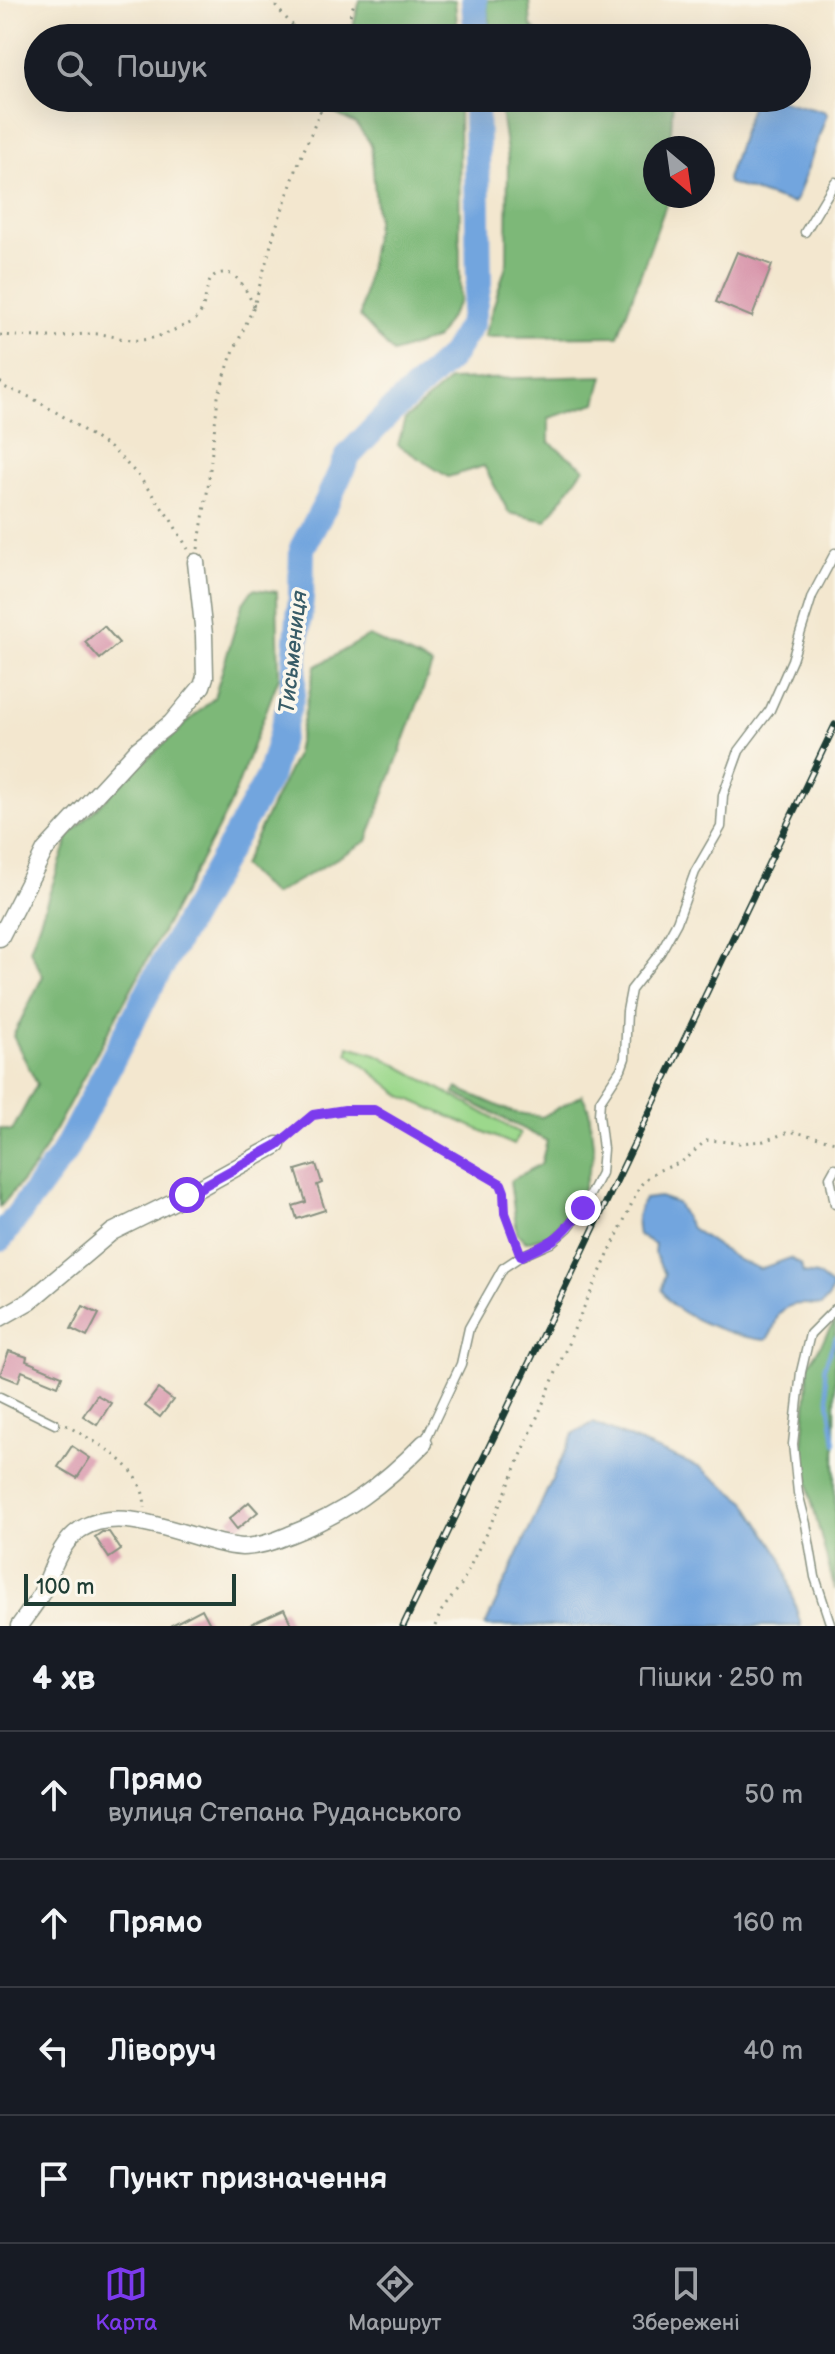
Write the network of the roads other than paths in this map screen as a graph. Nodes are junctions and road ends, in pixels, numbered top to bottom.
1 (835, 182) edge
2 (805, 232) dead end
3 (835, 553) edge
4 (196, 562) road end
5 (0, 938) edge
6 (277, 1145) road end
7 (835, 1168) edge
8 (835, 1204) edge
9 (835, 1309) edge
10 (0, 1318) edge
11 (0, 1397) edge
12 (55, 1424) road end
13 (424, 1443) joint
14 (19, 1626) edge
15 (831, 1626) edge

1 - 2 lane
3 - 13 lane
4 - 5 street
6 - 10 street
7 - 8 lane
9 - 15 lane
11 - 12 lane
13 - 14 street

